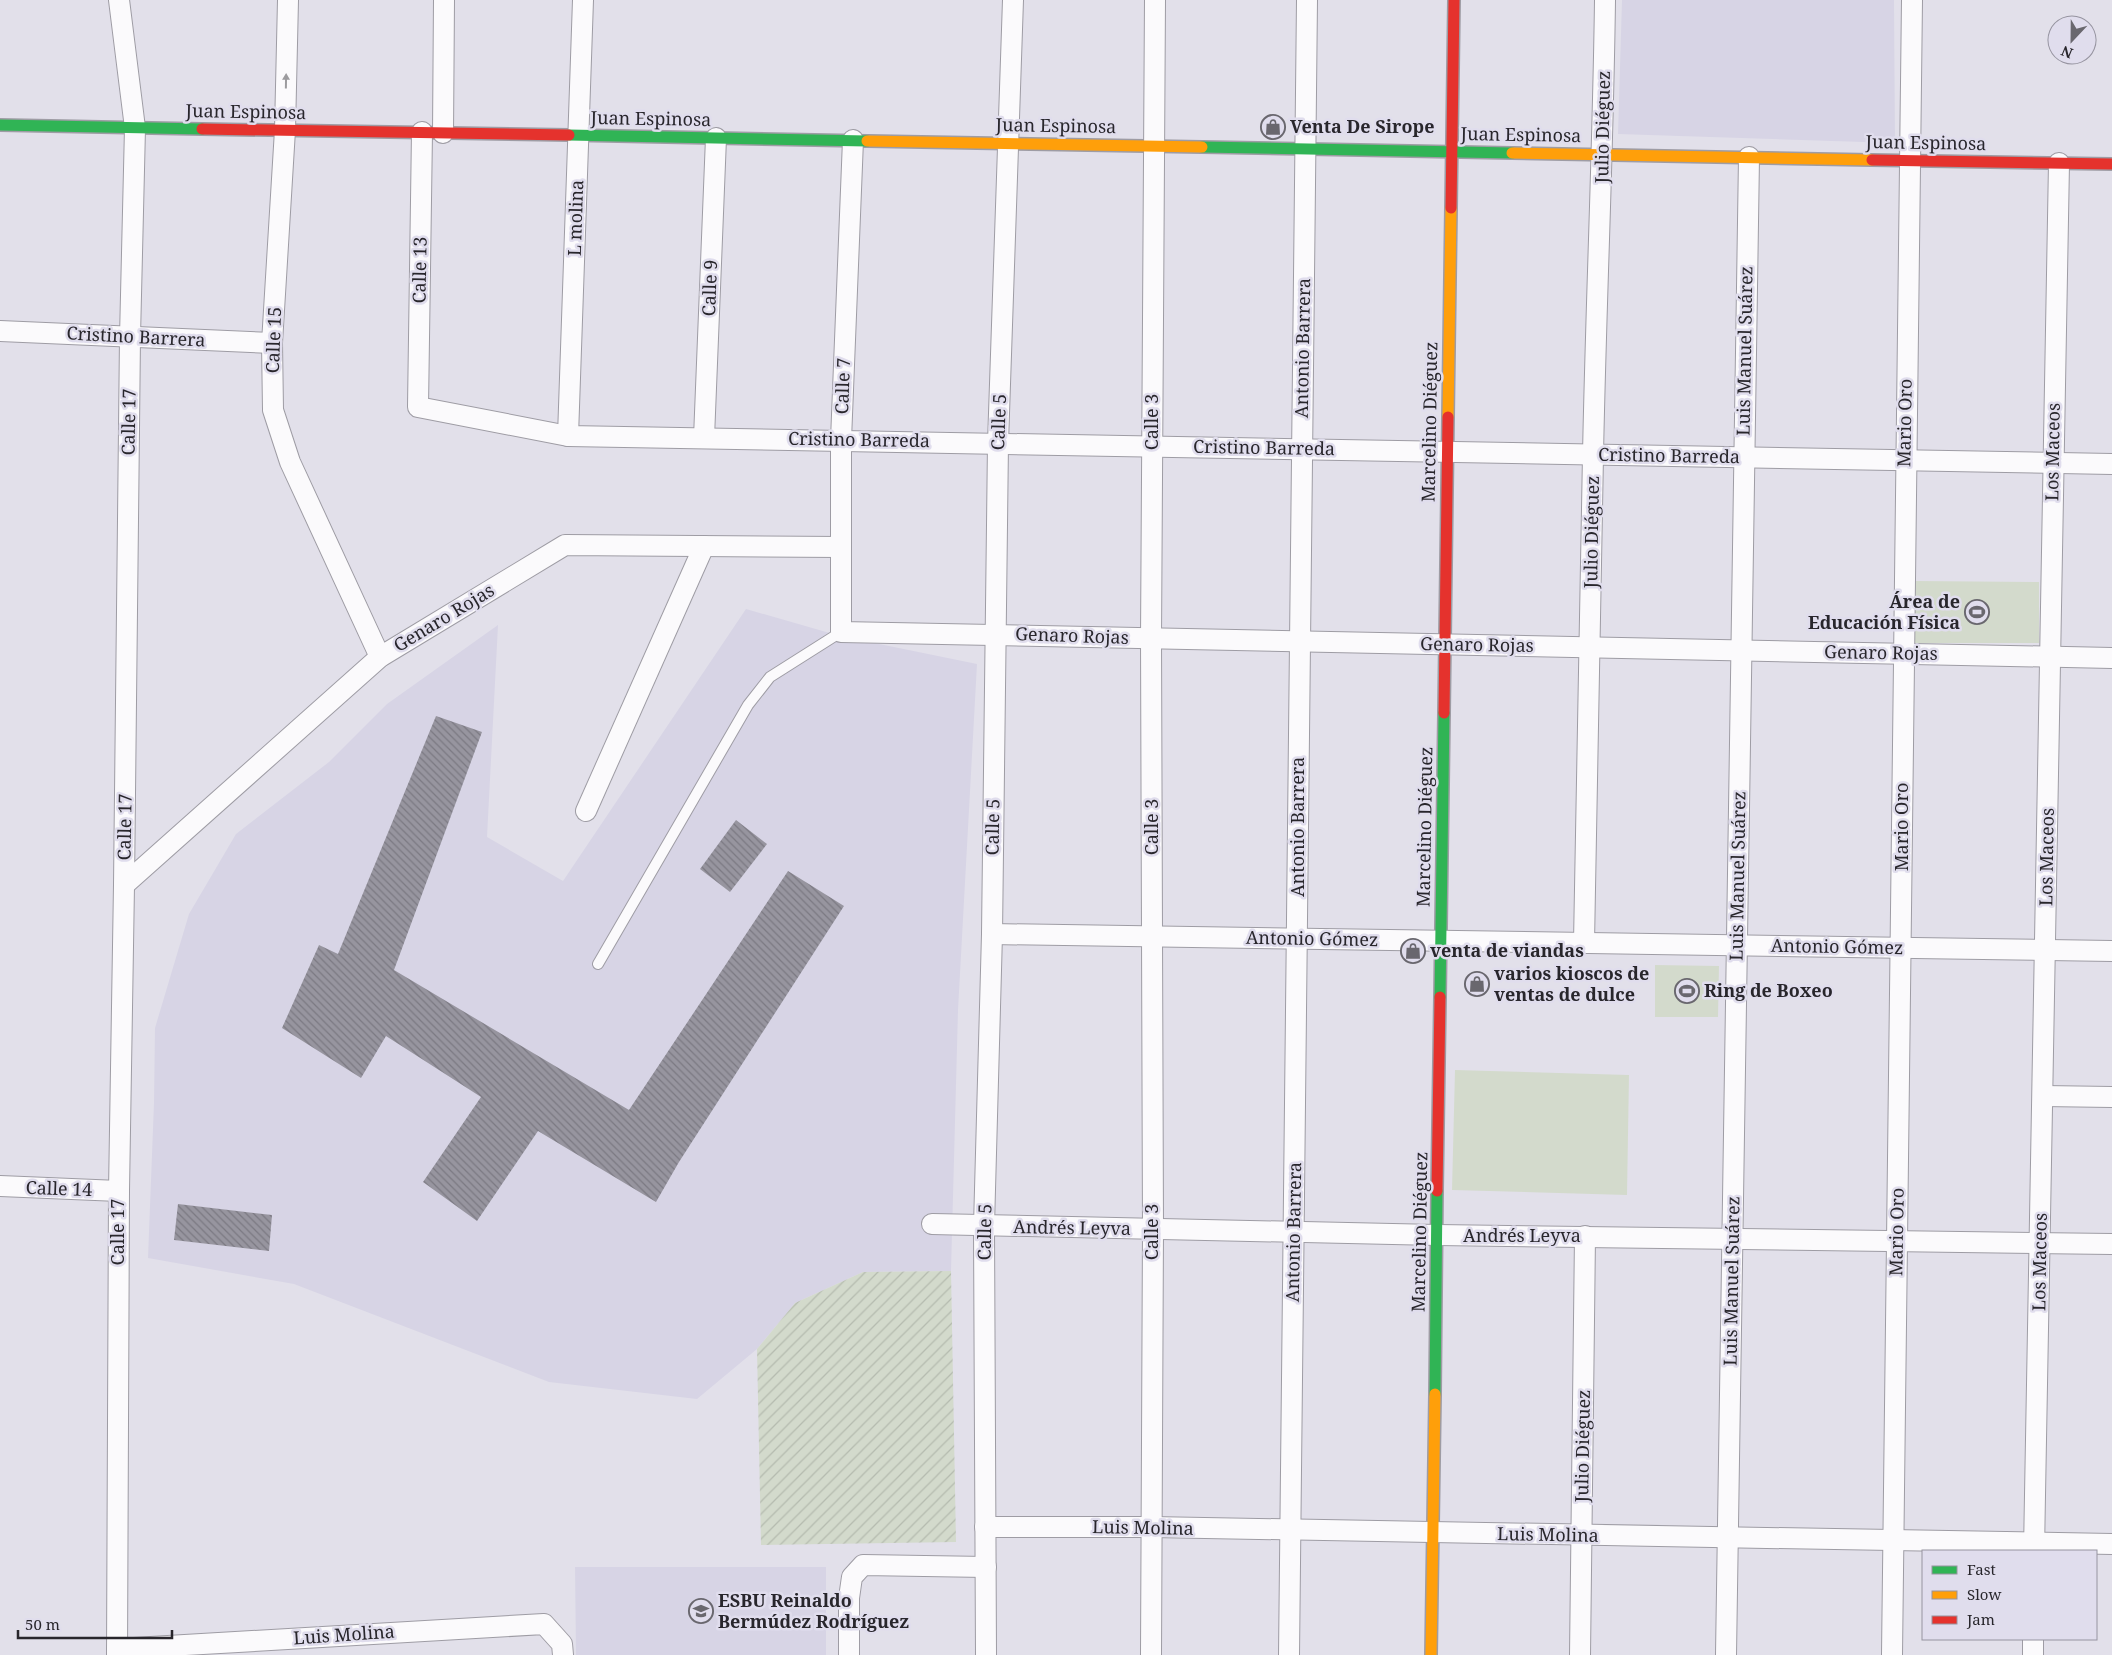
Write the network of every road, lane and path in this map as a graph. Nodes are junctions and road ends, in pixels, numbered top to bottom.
1 (119, 0) edge
2 (288, 0) edge
3 (444, 0) edge
4 (583, 0) edge
5 (1012, 0) edge
6 (1155, 0) edge
7 (1308, 0) edge
8 (1454, 0) edge
9 (1605, 0) edge
10 (1912, 0) edge
11 (0, 125) edge
12 (135, 128) junction
13 (285, 130) junction
14 (422, 132) junction
15 (443, 133) junction
16 (579, 135) junction
17 (716, 138) junction
18 (853, 140) junction
19 (1009, 142) junction
20 (1154, 146) junction
21 (1306, 149) junction
22 (1452, 151) junction
23 (1603, 154) junction
24 (1749, 157) junction
25 (1909, 160) junction
26 (2059, 162) junction
27 (2112, 164) edge
28 (0, 331) edge
29 (130, 337) junction
30 (272, 343) junction
31 (418, 407) joint
32 (568, 436) junction
33 (704, 438) junction
34 (841, 440) junction
35 (998, 443) junction
36 (1152, 446) junction
37 (1301, 449) junction
38 (1447, 451) junction
39 (1593, 454) junction
40 (1743, 457) junction
41 (1905, 460) junction
42 (2052, 463) junction
43 (2112, 464) edge
44 (704, 546) junction
45 (841, 547) junction
46 (841, 632) junction
47 (996, 634) junction
48 (1151, 638) junction
49 (1300, 641) junction
50 (1446, 644) junction
51 (1591, 647) junction
52 (1742, 650) junction
53 (1903, 654) junction
54 (2050, 656) junction
55 (380, 657) junction
56 (2112, 658) edge
57 (586, 810) dead end
58 (124, 886) junction
59 (992, 934) junction
60 (1152, 937) junction
61 (1297, 939) junction
62 (1441, 941) junction
63 (1584, 943) junction
64 (1737, 946) junction
65 (1901, 948) junction
66 (2045, 950) junction
67 (2112, 951) edge
68 (598, 964) dead end
69 (2042, 1096) junction
70 (2112, 1097) edge
71 (0, 1186) edge
72 (119, 1192) junction
73 (932, 1224) dead end
74 (984, 1226) junction
75 (1153, 1230) junction
76 (1294, 1232) junction
77 (1437, 1235) junction
78 (1585, 1236) junction
79 (1733, 1238) junction
80 (1897, 1240) junction
81 (2040, 1243) junction
82 (2112, 1244) edge
83 (985, 1527) junction
84 (1151, 1527) junction
85 (1291, 1531) junction
86 (1433, 1533) junction
87 (1582, 1535) junction
88 (1728, 1538) junction
89 (1894, 1540) junction
90 (2112, 1544) edge
91 (2034, 1547) edge
92 (986, 1567) junction
93 (2033, 1640) edge
94 (563, 1650) edge
95 (117, 1652) edge
96 (849, 1655) edge
97 (986, 1655) edge
98 (1151, 1655) edge
99 (1289, 1655) edge
100 (1431, 1655) edge
101 (1580, 1655) edge
102 (1726, 1655) edge
103 (1892, 1655) edge
104 (2033, 1655) edge

1 - 12 street, Calle 17
13 -> 2 street, Calle 15
3 - 15 street
4 - 16 street, L molina
5 - 19 street, Calle 5
6 - 20 street, Calle 3
7 - 21 street, Antonio Barrera
8 - 22 street, Marcelino Diéguez
9 - 23 street, Julio Diéguez
10 - 25 street, Mario Oro
11 - 12 street, Juan Espinosa
12 - 13 street, Juan Espinosa
12 - 29 street, Calle 17
13 - 14 street, Juan Espinosa
13 - 30 street, Calle 15
14 - 15 street, Juan Espinosa
14 - 31 street, Calle 13
15 - 16 street, Juan Espinosa
16 - 17 street, Juan Espinosa
16 - 32 street, L molina
17 - 18 street, Juan Espinosa
17 - 33 street, Calle 9
18 - 19 street, Juan Espinosa
18 - 34 street, Calle 7
19 - 20 street, Juan Espinosa
19 - 35 street, Calle 5
20 - 21 street, Juan Espinosa
20 - 36 street, Calle 3
21 - 22 street, Juan Espinosa
21 - 37 street, Antonio Barrera
22 - 23 street, Juan Espinosa
22 - 38 street, Marcelino Diéguez
23 - 24 street, Juan Espinosa
23 - 39 street, Julio Diéguez
24 - 25 street, Juan Espinosa
24 - 40 street, Luis Manuel Suárez
25 - 26 street, Juan Espinosa
25 - 41 street, Mario Oro
26 - 27 street, Juan Espinosa
26 - 42 street, Los Maceos
28 - 29 street, Cristino Barrera
29 - 30 street, Cristino Barrera
29 - 58 street, Calle 17
30 - 55 street, Calle 15
31 - 32 street, Cristino Barreda
32 - 33 street, Cristino Barreda
33 - 34 street, Cristino Barreda
34 - 35 street, Cristino Barreda
34 - 45 street, Calle 7
35 - 36 street, Cristino Barreda
35 - 47 street, Calle 5
36 - 37 street, Cristino Barreda
36 - 48 street, Calle 3
37 - 38 street, Cristino Barreda
37 - 49 street, Antonio Barrera
38 - 39 street, Cristino Barreda
38 - 50 street, Marcelino Diéguez
39 - 40 street, Cristino Barreda
39 - 51 street, Julio Diéguez
40 - 41 street, Cristino Barreda
40 - 52 street, Luis Manuel Suárez
41 - 42 street, Cristino Barreda
41 - 53 street, Mario Oro
42 - 43 street, Cristino Barreda
42 - 54 street, Los Maceos
44 - 45 street, Genaro Rojas
44 - 55 street, Genaro Rojas
44 - 57 street
45 - 46 street, Calle 7
46 - 47 street, Genaro Rojas
46 - 68 lane
47 - 48 street, Genaro Rojas
47 - 59 street, Calle 5
48 - 49 street, Genaro Rojas
48 - 60 street, Calle 3
49 - 50 street, Genaro Rojas
49 - 61 street, Antonio Barrera
50 - 51 street, Genaro Rojas
50 - 62 street, Marcelino Diéguez
51 - 52 street, Genaro Rojas
51 - 63 street, Julio Diéguez
52 - 53 street, Genaro Rojas
52 - 64 street, Luis Manuel Suárez
53 - 54 street, Genaro Rojas
53 - 65 street, Mario Oro
54 - 56 street, Genaro Rojas
54 - 66 street, Los Maceos
55 - 58 street, Genaro Rojas
58 - 72 street, Calle 17
59 - 60 street, Antonio Gómez
59 - 74 street, Calle 5
60 - 61 street, Antonio Gómez
60 - 75 street, Calle 3
61 - 62 street, Antonio Gómez
61 - 76 street, Antonio Barrera
62 - 63 street, Antonio Gómez
62 - 77 street, Marcelino Diéguez
63 - 64 street, Antonio Gómez
64 - 65 street, Antonio Gómez
64 - 79 street, Luis Manuel Suárez
65 - 66 street, Antonio Gómez
65 - 80 street, Mario Oro
66 - 67 street, Antonio Gómez
66 - 69 street, Los Maceos
69 - 70 street
69 - 81 street, Los Maceos
71 - 72 street, Calle 14
72 - 95 street, Calle 17
73 - 74 street, Andrés Leyva
74 - 75 street, Andrés Leyva
74 - 83 street, Calle 5
75 - 76 street, Andrés Leyva
75 - 84 street, Calle 3
76 - 77 street, Andrés Leyva
76 - 85 street, Antonio Barrera
77 - 78 street, Andrés Leyva
77 - 86 street, Marcelino Diéguez
78 - 79 street, Andrés Leyva
78 - 87 street, Julio Diéguez
79 - 80 street, Andrés Leyva
79 - 88 street, Luis Manuel Suárez
80 - 81 street, Andrés Leyva
80 - 89 street, Mario Oro
81 - 82 street, Andrés Leyva
81 - 91 street, Los Maceos
83 - 84 street, Luis Molina
83 - 92 street, Calle 5
84 - 85 street, Luis Molina
84 - 98 street, Calle 3
85 - 86 street, Luis Molina
85 - 99 street, Antonio Barrera
86 - 87 street, Luis Molina
86 - 100 street, Marcelino Diéguez
87 - 88 street, Luis Molina
87 - 101 street, Julio Diéguez
88 - 89 street, Luis Molina
88 - 102 street, Luis Manuel Suárez
89 - 91 street, Luis Molina
89 - 103 street, Mario Oro
90 - 91 street, Luis Molina
92 - 96 street
92 - 97 street, Calle 5
93 - 104 street
94 - 95 street, Luis Molina

